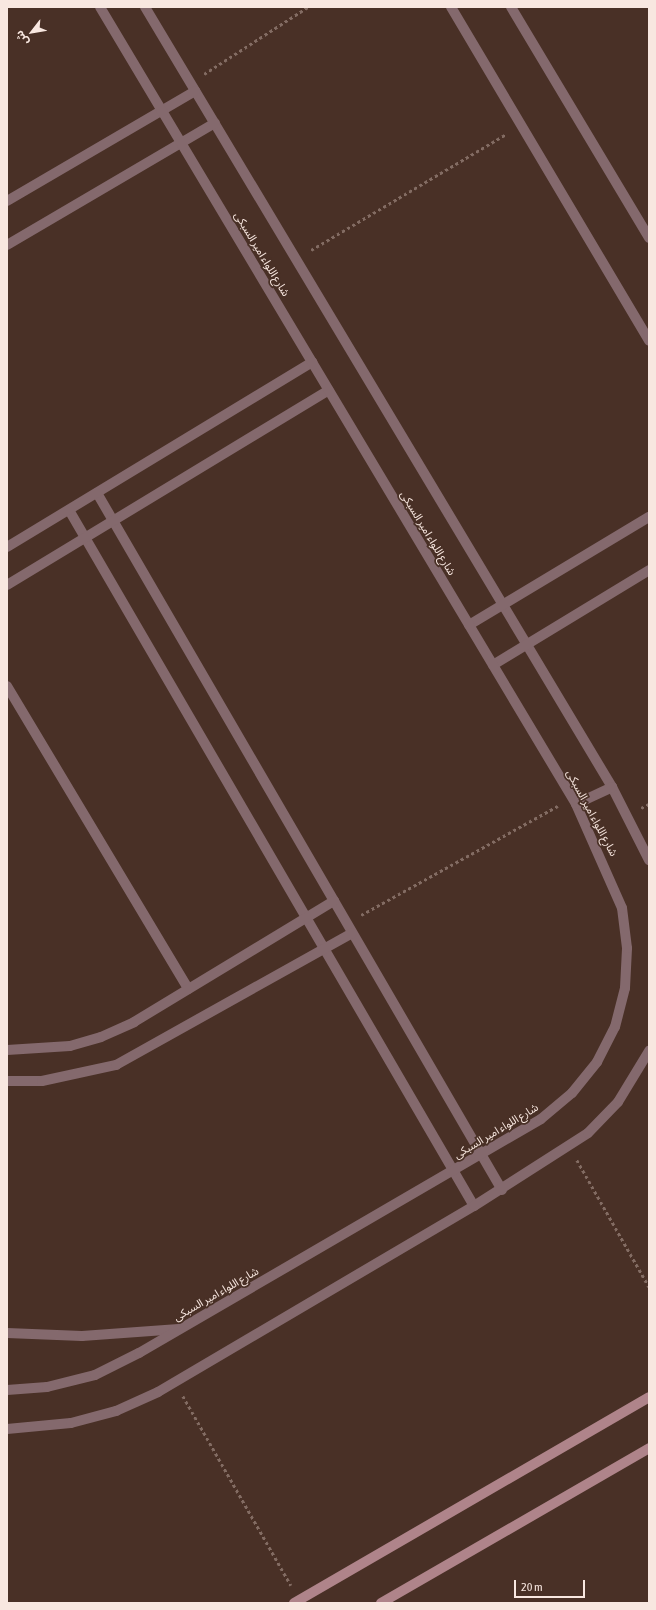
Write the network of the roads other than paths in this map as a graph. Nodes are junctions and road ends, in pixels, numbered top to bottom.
1 (100, 7) edge
2 (145, 7) edge
3 (451, 7) edge
4 (511, 7) edge
5 (193, 87) junction
6 (163, 111) junction
7 (215, 123) junction
8 (182, 144) junction
9 (7, 201) edge
10 (649, 238) edge
11 (7, 245) edge
12 (649, 341) edge
13 (312, 362) junction
14 (329, 390) junction
15 (97, 493) junction
16 (69, 510) junction
17 (649, 517) edge
18 (113, 521) junction
19 (85, 537) junction
20 (7, 547) edge
21 (649, 570) edge
22 (7, 584) edge
23 (502, 605) junction
24 (469, 625) junction
25 (526, 645) junction
26 (493, 665) junction
27 (7, 686) edge
28 (612, 787) junction
29 (574, 801) junction
30 (649, 860) edge
31 (334, 901) junction
32 (306, 918) junction
33 (352, 933) junction
34 (324, 949) junction
35 (188, 989) junction
36 (7, 1050) edge
37 (649, 1051) edge
38 (7, 1081) edge
39 (482, 1154) junction
40 (454, 1171) junction
41 (502, 1190) junction
42 (474, 1206) junction
43 (180, 1328) junction
44 (7, 1333) edge
45 (7, 1390) edge
46 (649, 1397) edge
47 (7, 1429) edge
48 (649, 1448) edge
49 (297, 1601) edge
50 (381, 1603) edge

1 - 6 street, شارع اللواء امير السبكى
2 - 5 street
3 - 12 street
4 - 10 street
5 - 6 street
5 - 7 street
6 - 8 street, شارع اللواء امير السبكى
6 - 9 street
7 - 8 street
7 - 23 street
8 - 11 street
8 - 13 street, شارع اللواء امير السبكى
13 - 14 street, شارع اللواء امير السبكى
13 - 15 street
14 - 18 street
14 - 24 street, شارع اللواء امير السبكى
15 - 16 street
15 - 18 street
16 - 19 street
16 - 20 street
17 - 23 street
18 - 19 street
18 - 31 street
19 - 22 street
19 - 32 street
21 - 25 street
23 - 24 street
23 - 25 street
24 - 26 street, شارع اللواء امير السبكى
25 - 26 street
25 - 28 street
26 - 29 street, شارع اللواء امير السبكى
27 - 35 street
28 - 29 street
28 - 30 street
29 - 39 street, شارع اللواء امير السبكى
31 - 32 street
31 - 33 street
32 - 34 street
32 - 35 street
33 - 34 street
33 - 39 street
34 - 38 street
34 - 40 street
35 - 36 street
37 - 41 street
39 - 40 street, شارع اللواء امير السبكى
39 - 41 street
40 - 42 street
40 - 43 street, شارع اللواء امير السبكى
41 - 42 street
42 - 47 street
43 - 44 street
43 - 45 street, شارع اللواء امير السبكى
46 - 49 street
48 - 50 street

